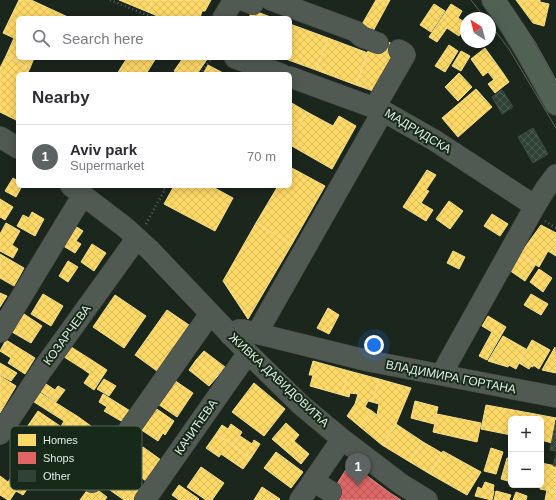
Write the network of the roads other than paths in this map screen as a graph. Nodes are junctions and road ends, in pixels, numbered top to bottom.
1 (492, 0) edge
2 (241, 3) edge
3 (378, 43) dead end
4 (399, 50) dead end
5 (241, 60) edge
6 (275, 72) edge
7 (292, 78) edge
8 (556, 104) edge
9 (379, 109) junction
10 (0, 137) edge
11 (16, 147) edge
12 (553, 186) edge
13 (77, 190) edge
14 (535, 206) junction
15 (137, 238) junction
16 (210, 314) junction
17 (0, 332) edge
18 (257, 333) junction
19 (230, 335) junction
20 (248, 353) junction
21 (441, 375) junction
22 (556, 397) edge
23 (131, 426) edge
24 (0, 434) edge
25 (342, 439) junction
26 (313, 481) junction
27 (331, 492) dead end
28 (145, 500) edge
29 (300, 500) edge
30 (427, 500) edge

1 - 8 main road
2 - 3 street
4 - 9 street
5 - 6 street
7 - 9 street, МАДРИДСКА
9 - 14 street, МАДРИДСКА
9 - 18 street
10 - 11 street
12 - 14 street
13 - 15 street, ЖИВКА ДАВИДОВИЋА
13 - 17 street
14 - 21 street
15 - 16 street, ЖИВКА ДАВИДОВИЋА
15 - 24 street, КОЗАРЧЕВА
16 - 19 street, ЖИВКА ДАВИДОВИЋА
16 - 23 street
18 - 19 street, ВЛАДИМИРА ГОРТАНА
18 - 21 street, ВЛАДИМИРА ГОРТАНА
19 - 20 street, ЖИВКА ДАВИДОВИЋА
20 - 25 street, ЖИВКА ДАВИДОВИЋА
20 - 28 street, КАЧИЋЕВА
21 - 22 street, ВЛАДИМИРА ГОРТАНА
25 - 26 street
25 - 30 street, ЖИВКА ДАВИДОВИЋА
26 - 27 street
26 - 29 street

